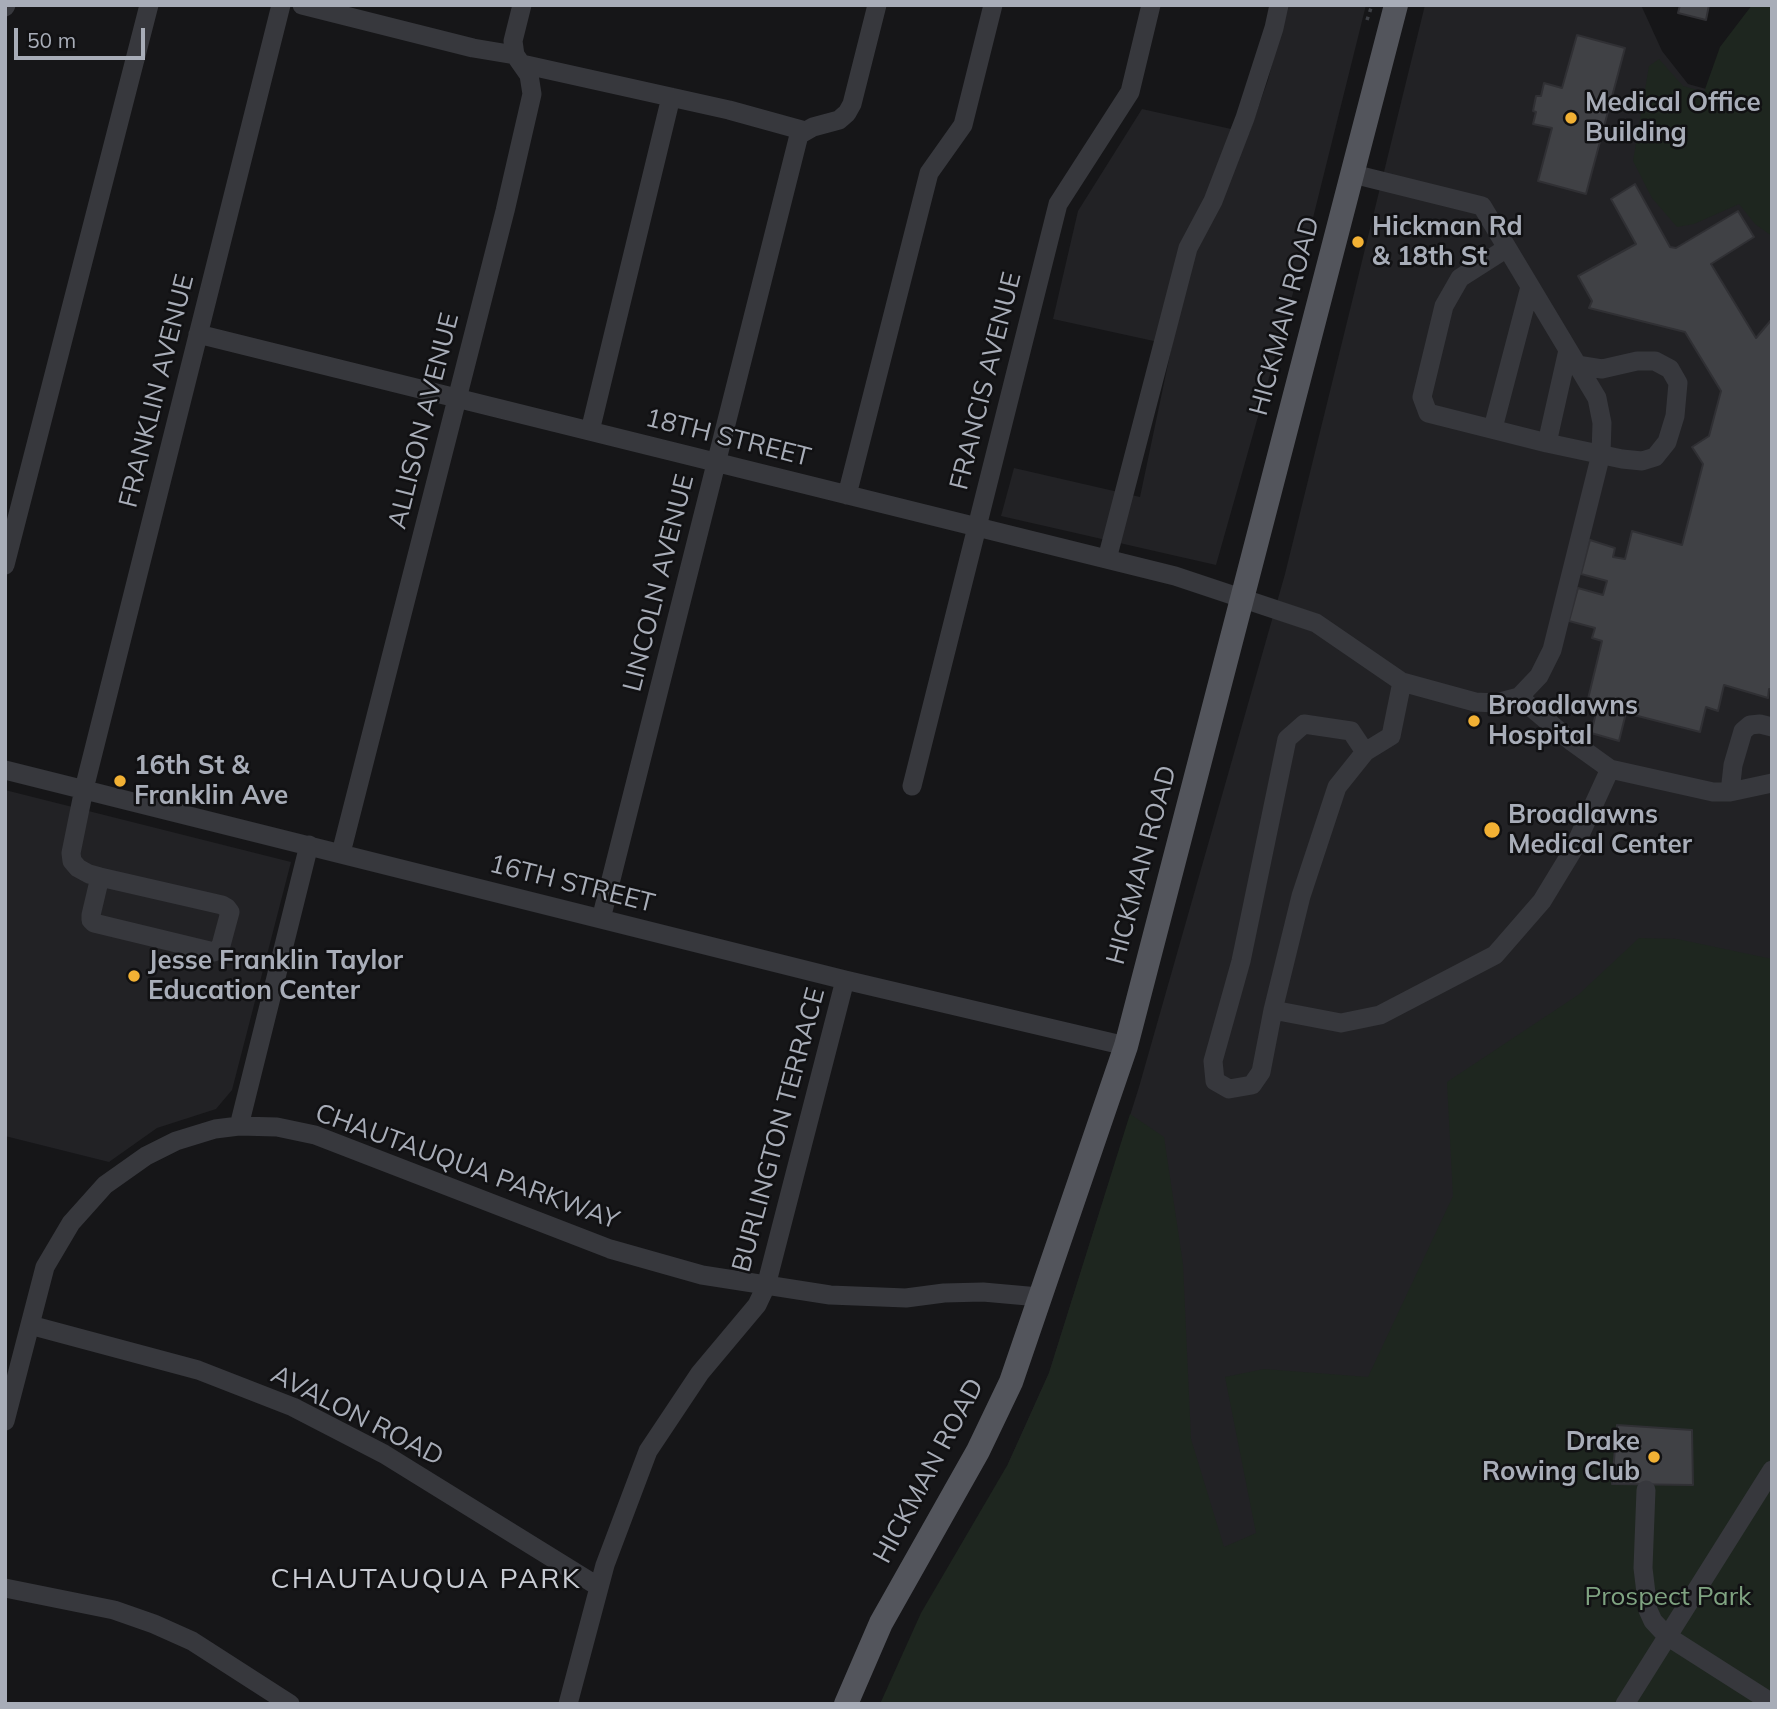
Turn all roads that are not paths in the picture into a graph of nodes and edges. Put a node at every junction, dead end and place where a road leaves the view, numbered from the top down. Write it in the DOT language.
graph roads {
  1 [pos="149,5"];
  2 [pos="281,5"];
  3 [pos="302,5"];
  4 [pos="522,5"];
  5 [pos="877,5"];
  6 [pos="993,5"];
  7 [pos="1151,5"];
  8 [pos="1279,5"];
  9 [pos="1396,5"];
  10 [pos="518,60"];
  11 [pos="671,97"];
  12 [pos="805,131"];
  13 [pos="1353,174"];
  14 [pos="1507,248"];
  15 [pos="1530,287"];
  16 [pos="198,334"];
  17 [pos="1572,357"];
  18 [pos="457,398"];
  19 [pos="1493,428"];
  20 [pos="590,431"];
  21 [pos="1547,443"];
  22 [pos="1601,454"];
  23 [pos="716,463"];
  24 [pos="847,495"];
  25 [pos="976,527"];
  26 [pos="1107,559"];
  27 [pos="5,565"];
  28 [pos="1243,597"];
  29 [pos="1402,682"];
  30 [pos="1519,697"];
  31 [pos="1772,727"];
  32 [pos="1365,752"];
  33 [pos="1610,769"];
  34 [pos="5,770"];
  35 [pos="1772,783"];
  36 [pos="912,786"];
  37 [pos="84,789"];
  38 [pos="1730,792"];
  39 [pos="309,845"];
  40 [pos="341,853"];
  41 [pos="100,877"];
  42 [pos="601,919"];
  43 [pos="845,980"];
  44 [pos="1273,1010"];
  45 [pos="1126,1046"];
  46 [pos="239,1126"];
  47 [pos="766,1286"];
  48 [pos="1039,1297"];
  49 [pos="30,1325"];
  50 [pos="5,1421"];
  51 [pos="1772,1470"];
  52 [pos="1646,1490"];
  53 [pos="599,1587"];
  54 [pos="5,1588"];
  55 [pos="1667,1636"];
  56 [pos="288,1703"];
  57 [pos="1772,1703"];
  58 [pos="568,1704"];
  59 [pos="846,1704"];
  60 [pos="1625,1704"];
  1 -- 27 [label="street"];
  2 -- 16 [label="street, FRANKLIN AVENUE"];
  3 -- 10 [label="street"];
  4 -- 10 [label="street, ALLISON AVENUE"];
  5 -- 12 [label="street"];
  6 -- 24 [label="street"];
  7 -- 25 [label="street, FRANCIS AVENUE"];
  8 -- 26 [label="street"];
  9 -- 13 [label="main road, HICKMAN ROAD"];
  10 -- 11 [label="street"];
  10 -- 18 [label="street, ALLISON AVENUE"];
  11 -- 12 [label="street"];
  11 -- 20 [label="street"];
  12 -- 23 [label="street, LINCOLN AVENUE"];
  13 -- 14 [label="street"];
  13 -- 28 [label="main road, HICKMAN ROAD"];
  14 -- 15 [label="street"];
  14 -- 19 [label="street"];
  15 -- 17 [label="street"];
  15 -- 19 [label="street"];
  16 -- 18 [label="street, 18TH STREET"];
  16 -- 37 [label="street, FRANKLIN AVENUE"];
  17 -- 21 [label="street"];
  17 -- 22 [label="street"];
  17 -- 22 [label="street"];
  18 -- 20 [label="street, 18TH STREET"];
  18 -- 40 [label="street, ALLISON AVENUE"];
  19 -- 21 [label="street"];
  20 -- 23 [label="street, 18TH STREET"];
  21 -- 22 [label="street"];
  22 -- 30 [label="street"];
  23 -- 24 [label="street, 18TH STREET"];
  23 -- 42 [label="street, LINCOLN AVENUE"];
  24 -- 25 [label="street, 18TH STREET"];
  25 -- 26 [label="street, 18TH STREET"];
  25 -- 36 [label="street, FRANCIS AVENUE"];
  26 -- 28 [label="street, 18TH STREET"];
  28 -- 29 [label="street, 18TH STREET"];
  28 -- 45 [label="main road, HICKMAN ROAD"];
  29 -- 30 [label="street, 18TH STREET"];
  29 -- 32 [label="street"];
  30 -- 33 [label="street"];
  31 -- 38 [label="street"];
  32 -- 44 [label="street"];
  32 -- 44 [label="street"];
  33 -- 38 [label="street"];
  33 -- 44 [label="street"];
  34 -- 37 [label="street, 16TH STREET"];
  35 -- 38 [label="street"];
  37 -- 39 [label="street, 16TH STREET"];
  37 -- 41 [label="street, FRANKLIN AVENUE"];
  39 -- 40 [label="street, 16TH STREET"];
  39 -- 46 [label="street"];
  40 -- 42 [label="street, 16TH STREET"];
  41 -- 41 [label="street"];
  42 -- 43 [label="street, 16TH STREET"];
  43 -- 45 [label="street, 16TH STREET"];
  43 -- 47 [label="street, BURLINGTON TERRACE"];
  45 -- 48 [label="main road, HICKMAN ROAD"];
  46 -- 47 [label="street, CHAUTAUQUA PARKWAY"];
  46 -- 49 [label="street, CHAUTAUQUA PARKWAY"];
  47 -- 48 [label="street, CHAUTAUQUA PARKWAY"];
  47 -- 53 [label="street, BURLINGTON TERRACE"];
  48 -- 59 [label="main road, HICKMAN ROAD"];
  49 -- 50 [label="street, CHAUTAUQUA PARKWAY"];
  49 -- 53 [label="street, AVALON ROAD"];
  51 -- 55 [label="street"];
  52 -- 55 [label="street"];
  53 -- 58 [label="street, BURLINGTON TERRACE"];
  54 -- 56 [label="street"];
  55 -- 57 [label="street"];
  55 -- 60 [label="street"];
}
